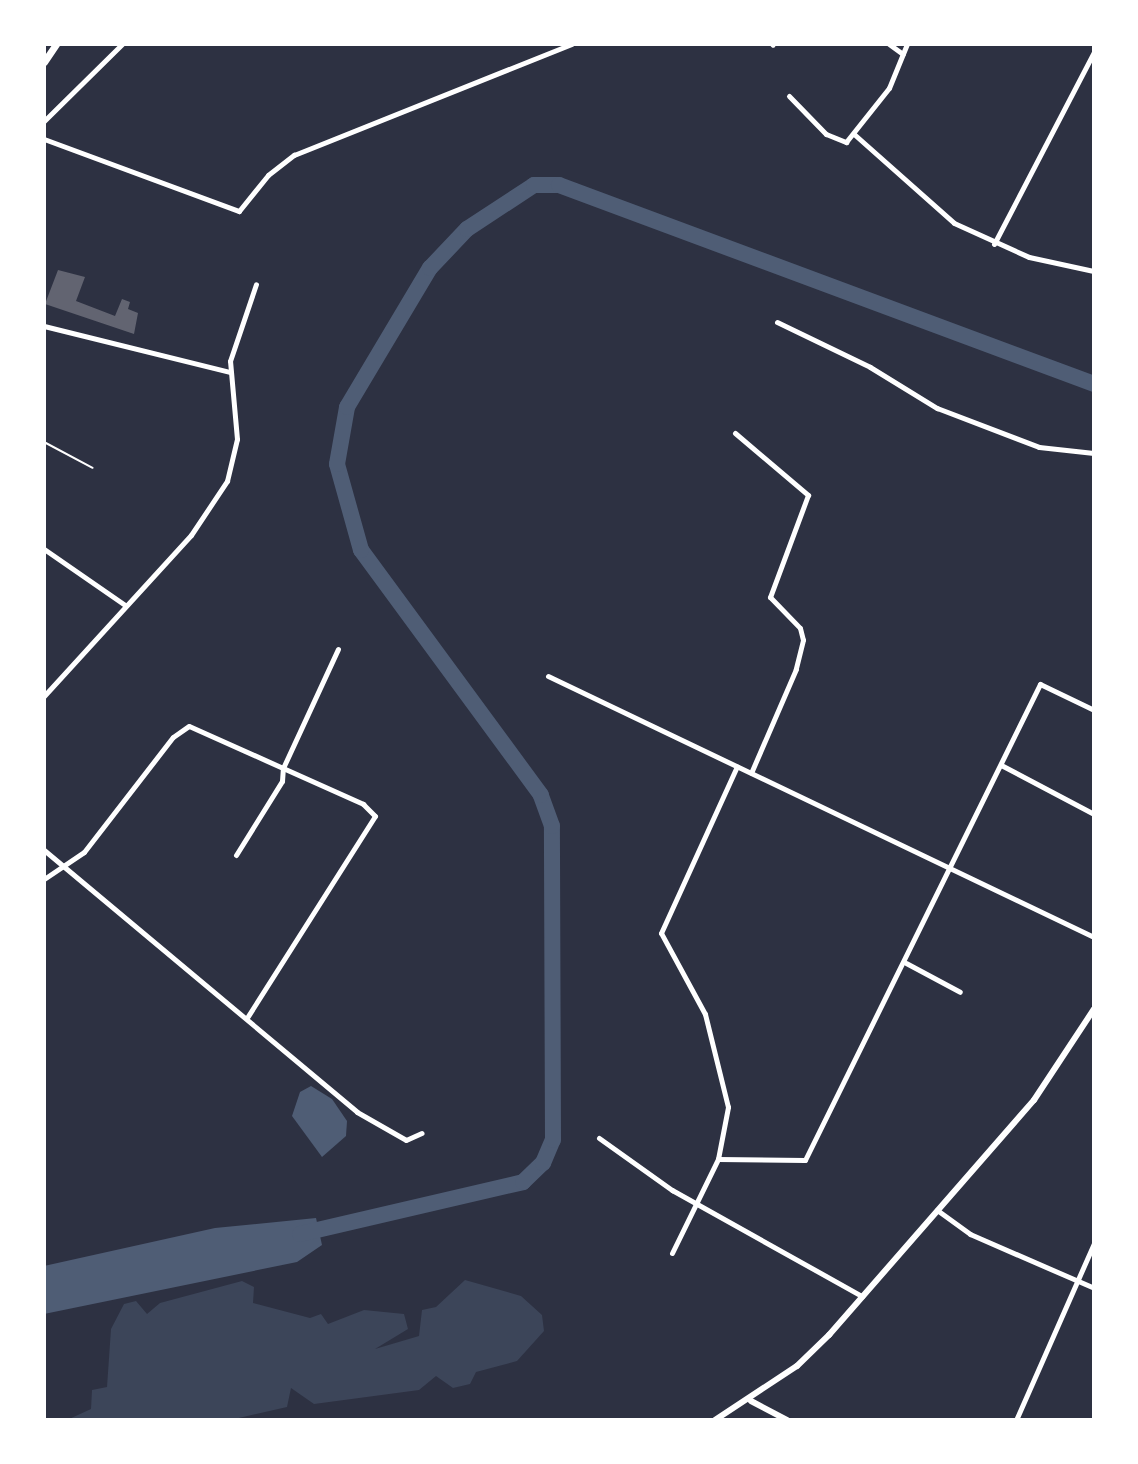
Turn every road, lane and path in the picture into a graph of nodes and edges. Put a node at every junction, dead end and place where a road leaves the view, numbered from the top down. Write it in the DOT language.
graph roads {
  1 [pos="56,44"];
  2 [pos="122,44"];
  3 [pos="572,44"];
  4 [pos="889,44"];
  5 [pos="907,44"];
  6 [pos="1094,52"];
  7 [pos="903,54"];
  8 [pos="44,62"];
  9 [pos="789,96"];
  10 [pos="44,121"];
  11 [pos="855,135"];
  12 [pos="44,139"];
  13 [pos="994,244"];
  14 [pos="1094,271"];
  15 [pos="256,284"];
  16 [pos="777,322"];
  17 [pos="44,326"];
  18 [pos="230,372"];
  19 [pos="735,433"];
  20 [pos="44,442"];
  21 [pos="1094,453"];
  22 [pos="93,468"];
  23 [pos="44,549"];
  24 [pos="125,605"];
  25 [pos="338,649"];
  26 [pos="548,676"];
  27 [pos="44,696"];
  28 [pos="1094,710"];
  29 [pos="1001,765"];
  30 [pos="737,766"];
  31 [pos="283,768"];
  32 [pos="751,773"];
  33 [pos="1094,814"];
  34 [pos="44,850"];
  35 [pos="236,855"];
  36 [pos="951,867"];
  37 [pos="63,868"];
  38 [pos="44,879"];
  39 [pos="1094,937"];
  40 [pos="906,963"];
  41 [pos="960,992"];
  42 [pos="1094,1009"];
  43 [pos="248,1016"];
  44 [pos="422,1133"];
  45 [pos="599,1138"];
  46 [pos="718,1159"];
  47 [pos="701,1203"];
  48 [pos="937,1210"];
  49 [pos="1094,1243"];
  50 [pos="672,1253"];
  51 [pos="1077,1282"];
  52 [pos="1094,1288"];
  53 [pos="862,1296"];
  54 [pos="751,1401"];
  55 [pos="715,1420"];
  56 [pos="787,1420"];
  57 [pos="1016,1420"];
  1 -- 8 [label="main road"];
  2 -- 10 [label="street"];
  3 -- 12 [label="street"];
  4 -- 7 [label="street"];
  5 -- 7 [label="street"];
  6 -- 13 [label="street"];
  7 -- 11 [label="street"];
  9 -- 11 [label="street"];
  11 -- 13 [label="street"];
  13 -- 14 [label="street"];
  15 -- 18 [label="street"];
  16 -- 21 [label="street"];
  17 -- 18 [label="street"];
  18 -- 24 [label="street"];
  19 -- 32 [label="street"];
  20 -- 22 [label="lane"];
  23 -- 24 [label="street"];
  24 -- 27 [label="street"];
  25 -- 31 [label="street"];
  26 -- 30 [label="street"];
  28 -- 29 [label="street"];
  29 -- 33 [label="street"];
  29 -- 36 [label="street"];
  30 -- 32 [label="street"];
  30 -- 46 [label="street"];
  31 -- 35 [label="street"];
  31 -- 37 [label="street"];
  31 -- 43 [label="street"];
  32 -- 36 [label="street"];
  34 -- 37 [label="street"];
  36 -- 39 [label="street"];
  36 -- 40 [label="street"];
  37 -- 38 [label="street"];
  37 -- 43 [label="street"];
  40 -- 41 [label="street"];
  40 -- 46 [label="street"];
  42 -- 48 [label="street"];
  43 -- 44 [label="street"];
  45 -- 47 [label="street"];
  46 -- 47 [label="street"];
  47 -- 50 [label="street"];
  47 -- 53 [label="street"];
  48 -- 51 [label="street"];
  48 -- 53 [label="street"];
  49 -- 51 [label="street"];
  51 -- 52 [label="street"];
  51 -- 57 [label="street"];
  53 -- 54 [label="street"];
  54 -- 55 [label="street"];
  54 -- 56 [label="street"];
}
